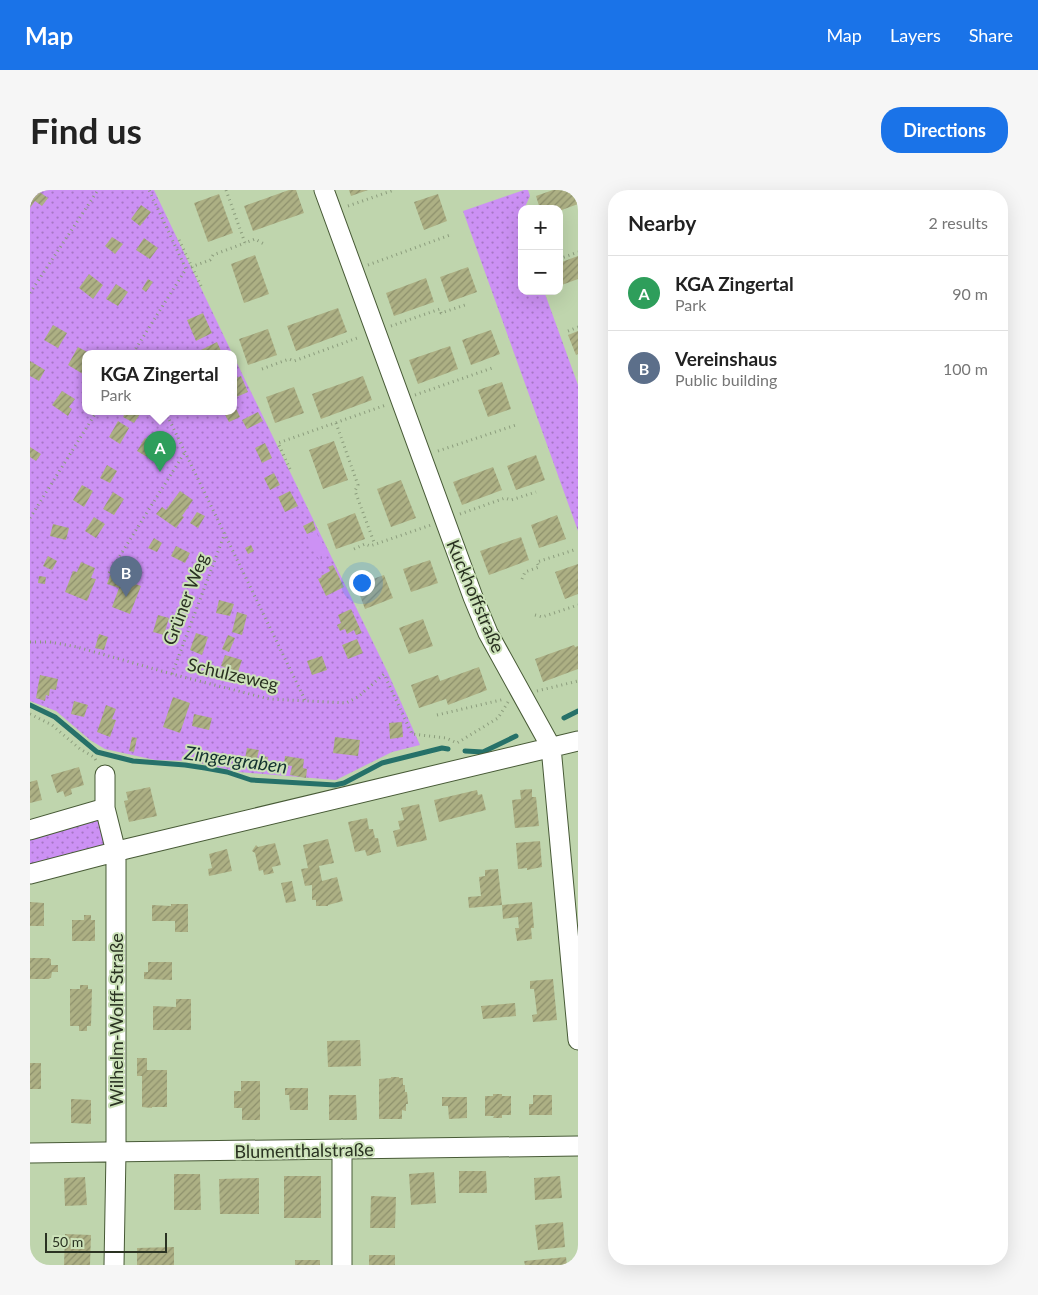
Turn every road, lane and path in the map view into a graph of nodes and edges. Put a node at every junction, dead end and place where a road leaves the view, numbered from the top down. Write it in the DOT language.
graph roads {
  1 [pos="98,190"];
  2 [pos="149,190"];
  3 [pos="226,190"];
  4 [pos="324,190"];
  5 [pos="394,190"];
  6 [pos="345,207"];
  7 [pos="450,235"];
  8 [pos="179,240"];
  9 [pos="245,243"];
  10 [pos="264,244"];
  11 [pos="578,252"];
  12 [pos="563,258"];
  13 [pos="366,266"];
  14 [pos="191,267"];
  15 [pos="202,288"];
  16 [pos="30,293"];
  17 [pos="468,304"];
  18 [pos="387,327"];
  19 [pos="578,328"];
  20 [pos="568,331"];
  21 [pos="362,336"];
  22 [pos="136,350"];
  23 [pos="495,367"];
  24 [pos="262,369"];
  25 [pos="411,396"];
  26 [pos="387,404"];
  27 [pos="94,415"];
  28 [pos="167,415"];
  29 [pos="336,423"];
  30 [pos="516,425"];
  31 [pos="185,452"];
  32 [pos="431,454"];
  33 [pos="290,469"];
  34 [pos="536,492"];
  35 [pos="454,516"];
  36 [pos="30,518"];
  37 [pos="431,524"];
  38 [pos="225,533"];
  39 [pos="375,544"];
  40 [pos="354,549"];
  41 [pos="577,549"];
  42 [pos="108,573"];
  43 [pos="522,579"];
  44 [pos="578,605"];
  45 [pos="535,615"];
  46 [pos="30,642"];
  47 [pos="172,674"];
  48 [pos="578,682"];
  49 [pos="523,694"];
  50 [pos="306,701"];
  51 [pos="30,714"];
  52 [pos="437,715"];
  53 [pos="578,740"];
  54 [pos="551,747"];
  55 [pos="105,776"];
  56 [pos="105,808"];
  57 [pos="30,830"];
  58 [pos="116,852"];
  59 [pos="30,874"];
  60 [pos="578,1040"];
  61 [pos="578,1146"];
  62 [pos="342,1149"];
  63 [pos="116,1152"];
  64 [pos="30,1153"];
  65 [pos="114,1265"];
  66 [pos="342,1265"];
  1 -- 16 [label="path"];
  2 -- 22 [label="path"];
  3 -- 9 [label="path"];
  4 -- 49 [label="street, Kuckhoffstraße"];
  5 -- 6 [label="path"];
  7 -- 13 [label="path"];
  8 -- 14 [label="path"];
  9 -- 10 [label="path"];
  9 -- 14 [label="path"];
  11 -- 12 [label="path"];
  14 -- 15 [label="path"];
  17 -- 18 [label="path"];
  19 -- 20 [label="path"];
  21 -- 24 [label="path"];
  23 -- 25 [label="path"];
  26 -- 29 [label="path"];
  27 -- 36 [label="path"];
  28 -- 31 [label="path"];
  29 -- 33 [label="path"];
  29 -- 39 [label="path"];
  30 -- 32 [label="path"];
  31 -- 38 [label="path"];
  31 -- 42 [label="path"];
  34 -- 35 [label="path"];
  37 -- 39 [label="path"];
  38 -- 47 [label="path, Grüner Weg"];
  38 -- 50 [label="path"];
  39 -- 40 [label="path"];
  41 -- 43 [label="path"];
  44 -- 45 [label="path"];
  46 -- 47 [label="path, Schulzeweg"];
  47 -- 50 [label="path, Schulzeweg"];
  48 -- 49 [label="path"];
  49 -- 54 [label="street, Kuckhoffstraße"];
  50 -- 52 [label="path, Schulzeweg"];
  51 -- 55 [label="path"];
  53 -- 54 [label="street"];
  54 -- 58 [label="street"];
  54 -- 60 [label="street, Kuckhoffstraße"];
  55 -- 56 [label="street, Wilhelm-Wolff-Straße"];
  56 -- 57 [label="street"];
  56 -- 58 [label="street, Wilhelm-Wolff-Straße"];
  58 -- 59 [label="street"];
  58 -- 63 [label="street, Wilhelm-Wolff-Straße"];
  61 -- 62 [label="street, Blumenthalstraße"];
  62 -- 63 [label="street, Blumenthalstraße"];
  62 -- 66 [label="street"];
  63 -- 64 [label="street, Blumenthalstraße"];
  63 -- 65 [label="street, Wilhelm-Wolff-Straße"];
}
